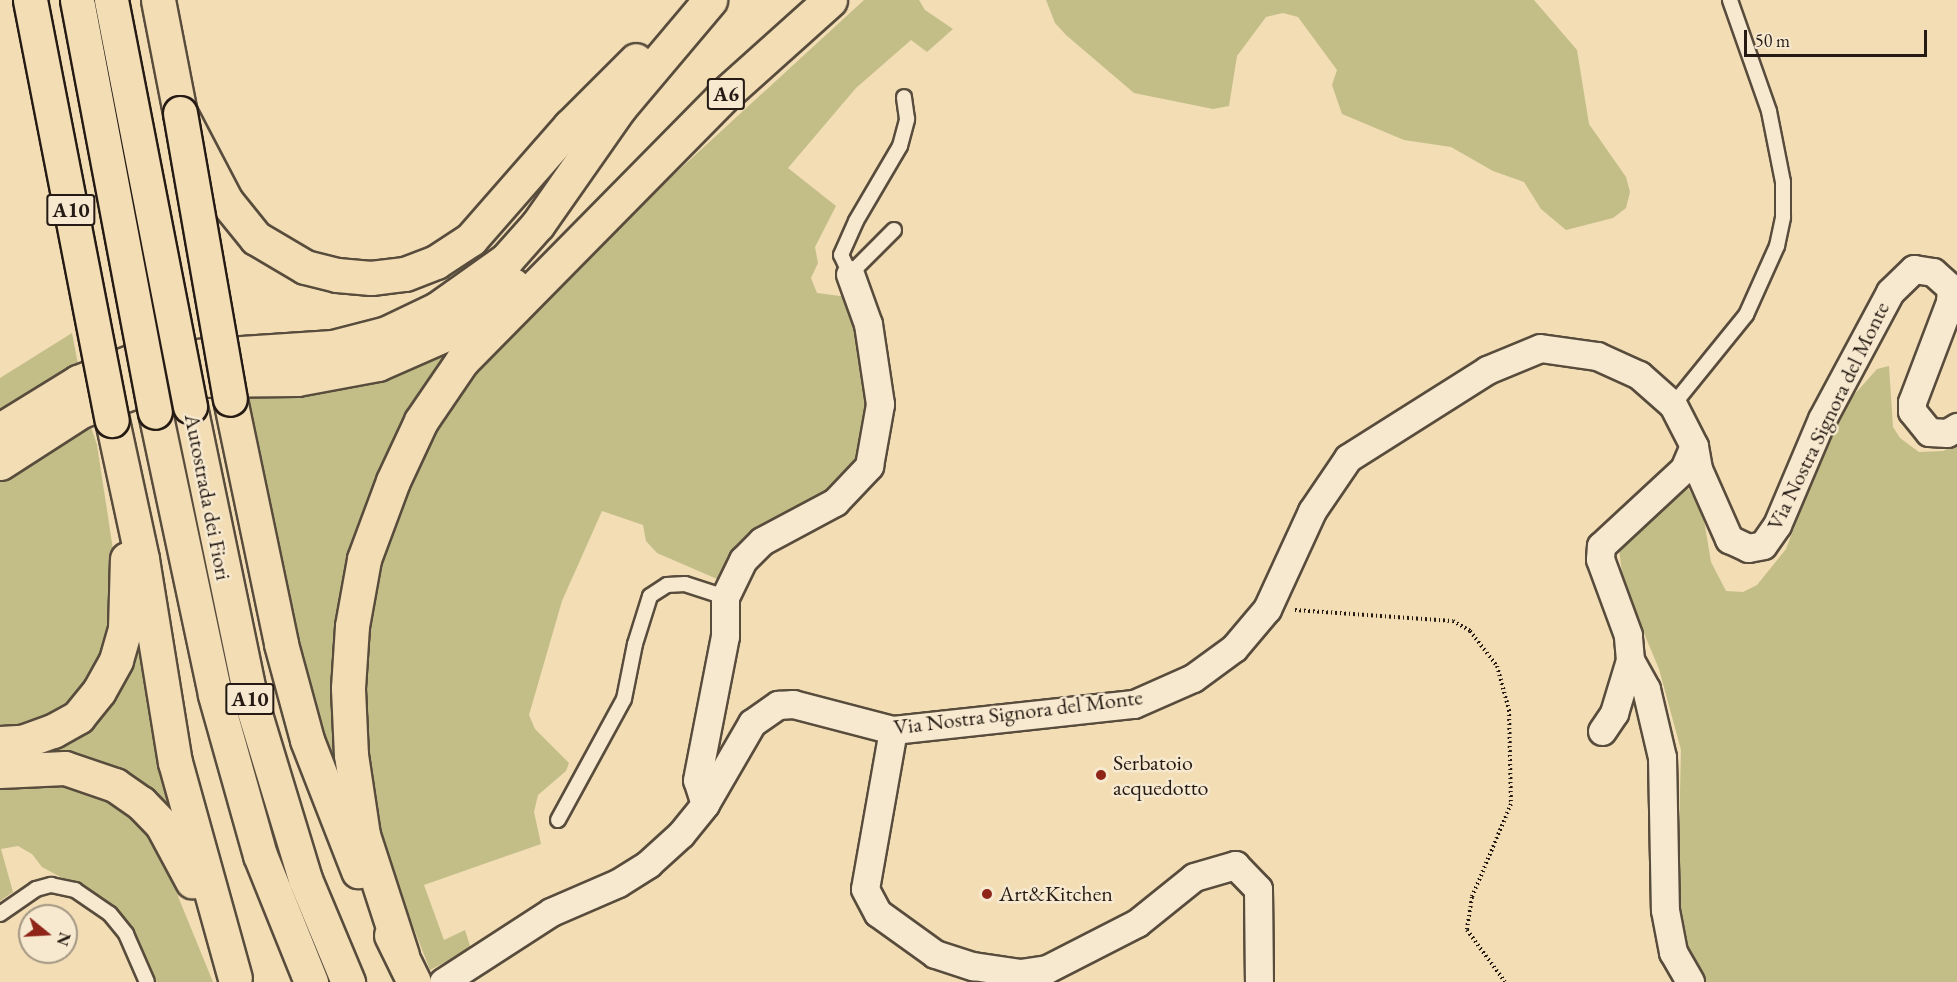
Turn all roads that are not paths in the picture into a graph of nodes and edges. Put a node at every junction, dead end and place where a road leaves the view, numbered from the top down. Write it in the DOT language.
graph roads {
  1 [pos="30,0"];
  2 [pos="77,0"];
  3 [pos="111,0"];
  4 [pos="158,0"];
  5 [pos="709,0"];
  6 [pos="830,0"];
  7 [pos="1730,0"];
  8 [pos="904,97"];
  9 [pos="180,113"];
  10 [pos="626,193"];
  11 [pos="894,230"];
  12 [pos="850,274"];
  13 [pos="1673,405"];
  14 [pos="112,420"];
  15 [pos="1957,427"];
  16 [pos="0,430"];
  17 [pos="1694,446"];
  18 [pos="0,463"];
  19 [pos="725,597"];
  20 [pos="1630,660"];
  21 [pos="892,730"];
  22 [pos="1602,731"];
  23 [pos="0,743"];
  24 [pos="0,771"];
  25 [pos="705,804"];
  26 [pos="558,820"];
  27 [pos="0,914"];
  28 [pos="408,969"];
  29 [pos="465,975"];
  30 [pos="235,980"];
  31 [pos="147,982"];
  32 [pos="311,982"];
  33 [pos="348,982"];
  34 [pos="1260,982"];
  35 [pos="1690,982"];
  1 -- 14 [label="highway, A10, bridge"];
  2 -- 32 [label="highway, Autostrada dei Fiori / A10, bridge"];
  3 -- 33 [label="highway, Autostrada dei Fiori / A10, bridge"];
  4 -- 9 [label="highway, A10"];
  5 -- 9 [label="highway, bridge"];
  5 -- 16 [label="highway"];
  6 -- 10 [label="highway, A6"];
  7 -- 13 [label="lane"];
  8 -- 12 [label="lane"];
  9 -- 28 [label="highway, A10, bridge"];
  10 -- 18 [label="highway"];
  10 -- 28 [label="highway"];
  11 -- 12 [label="lane"];
  12 -- 19 [label="street"];
  13 -- 17 [label="street, Via Nostra Signora del Monte"];
  13 -- 21 [label="street, Via Nostra Signora del Monte"];
  14 -- 23 [label="highway"];
  14 -- 30 [label="highway, A10"];
  15 -- 17 [label="street, Via Nostra Signora del Monte"];
  17 -- 20 [label="street"];
  19 -- 25 [label="street"];
  19 -- 26 [label="lane"];
  20 -- 22 [label="street"];
  20 -- 35 [label="street"];
  21 -- 25 [label="street, Via Nostra Signora del Monte"];
  21 -- 34 [label="street"];
  24 -- 30 [label="highway"];
  25 -- 29 [label="street, Via Nostra Signora del Monte"];
  27 -- 31 [label="lane"];
}
